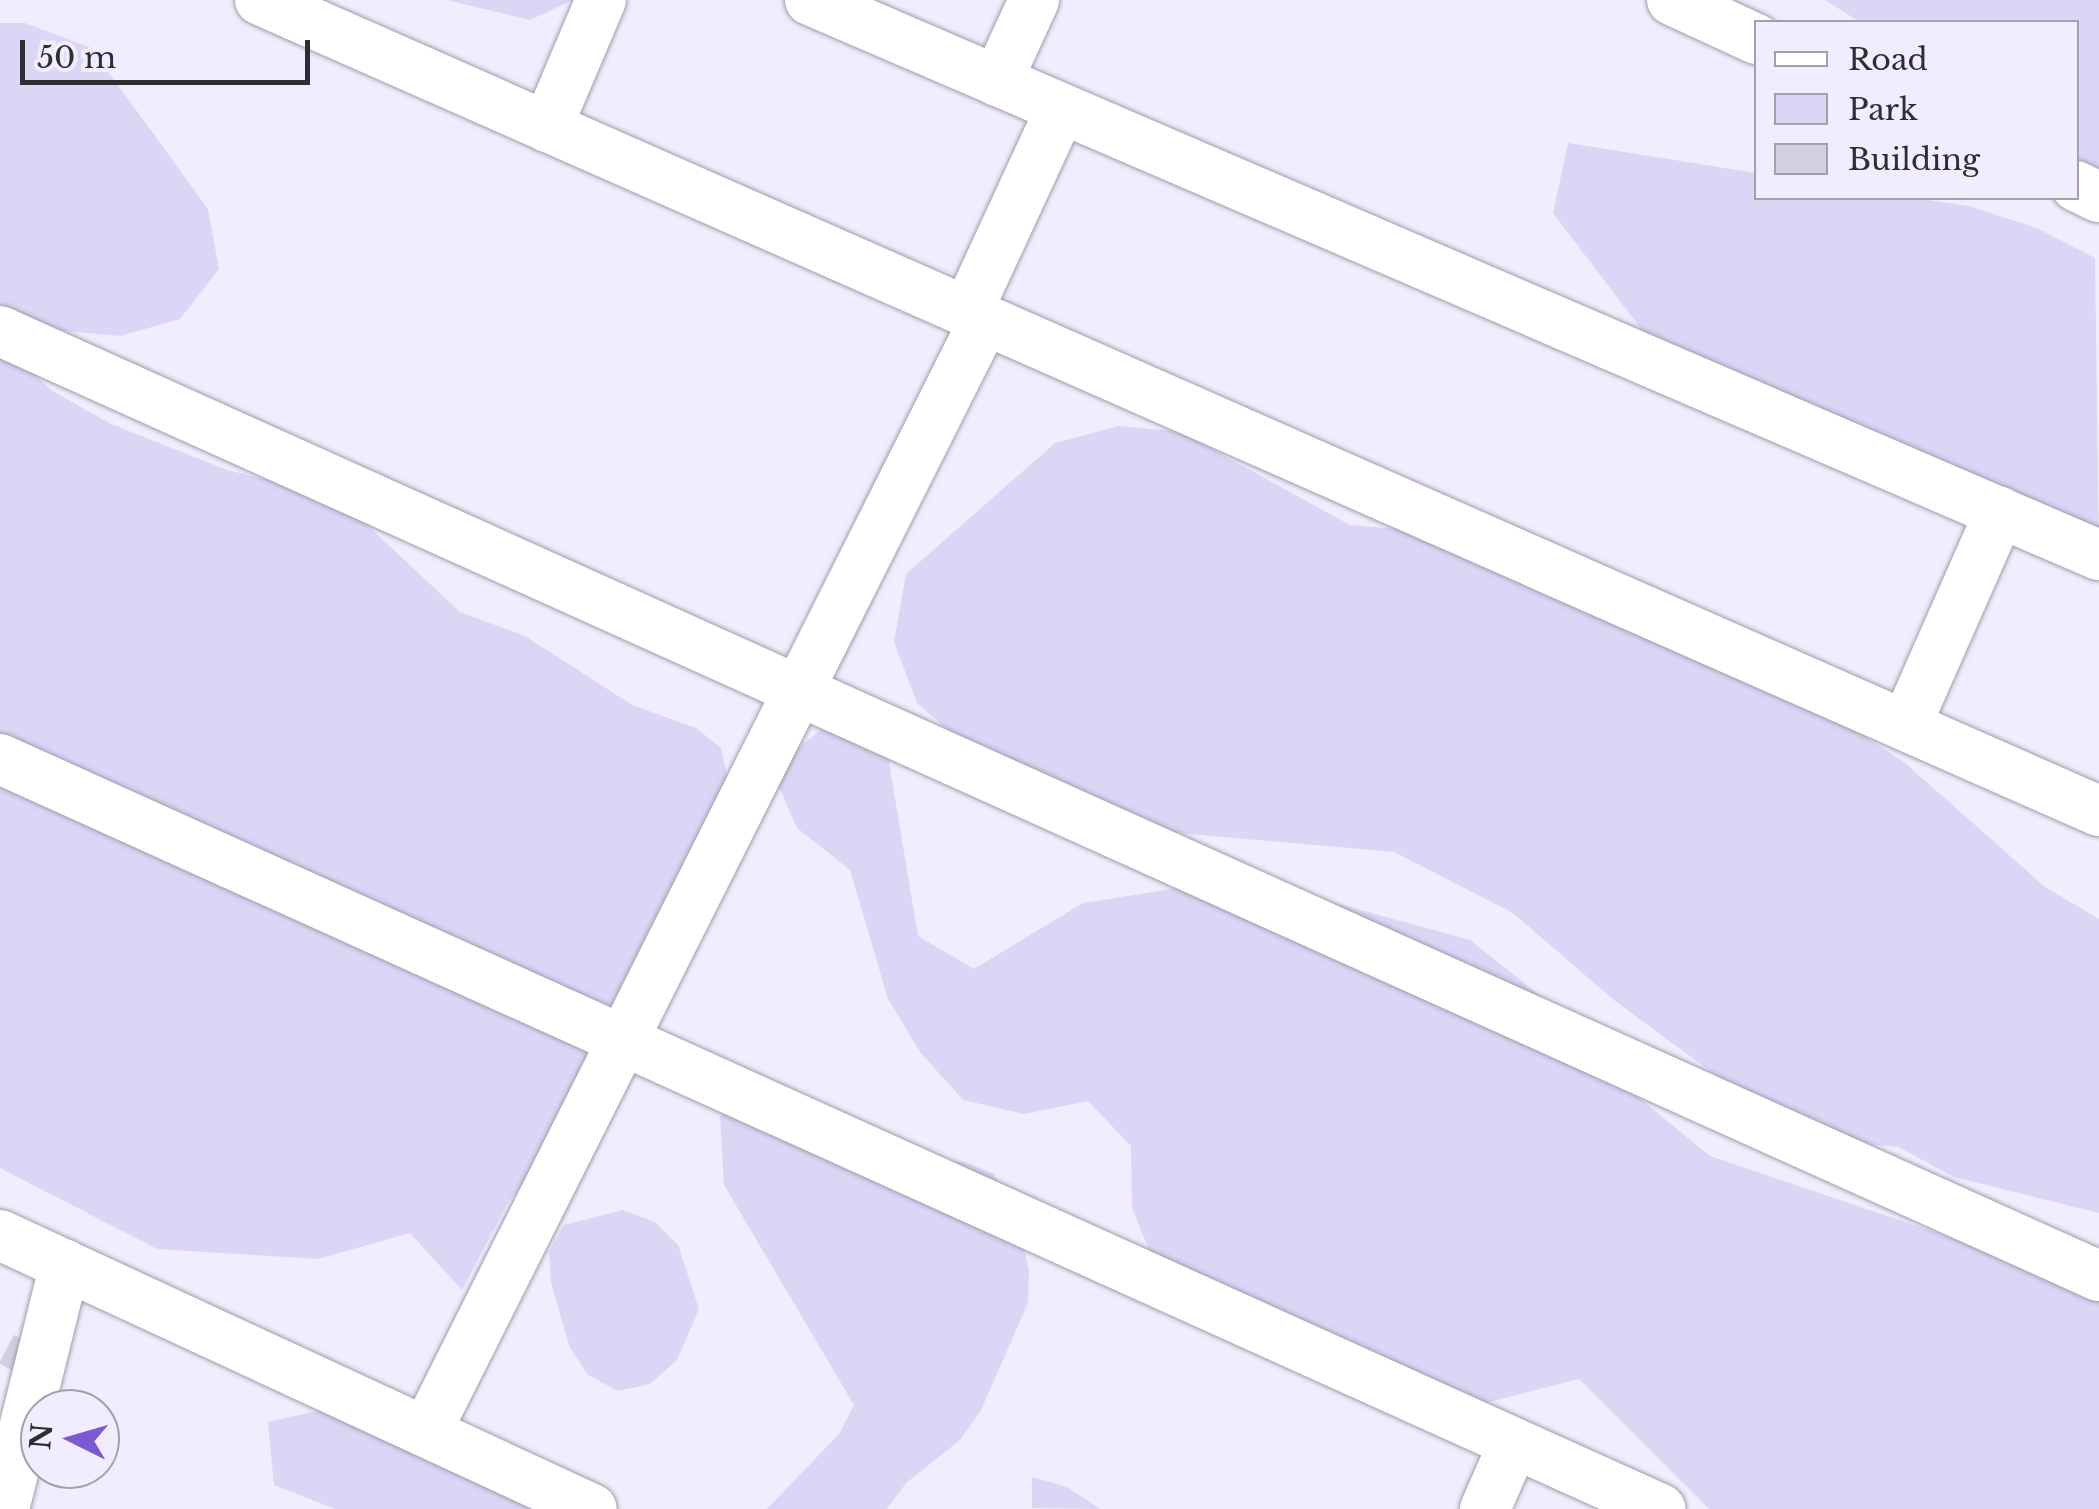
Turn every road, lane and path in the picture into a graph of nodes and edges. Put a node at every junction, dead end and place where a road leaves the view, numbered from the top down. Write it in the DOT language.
graph roads {
  1 [pos="260,0"];
  2 [pos="601,0"];
  3 [pos="810,0"];
  4 [pos="1034,0"];
  5 [pos="1672,0"];
  6 [pos="1754,38"];
  7 [pos="997,80"];
  8 [pos="1062,109"];
  9 [pos="547,126"];
  10 [pos="976,316"];
  11 [pos="0,331"];
  12 [pos="2000,512"];
  13 [pos="2099,555"];
  14 [pos="798,691"];
  15 [pos="1906,726"];
  16 [pos="0,759"];
  17 [pos="2099,811"];
  18 [pos="622,1040"];
  19 [pos="0,1235"];
  20 [pos="65,1265"];
  21 [pos="2099,1276"];
  22 [pos="426,1432"];
  23 [pos="1514,1443"];
  24 [pos="4,1509"];
  25 [pos="592,1509"];
  26 [pos="1485,1509"];
  27 [pos="1660,1509"];
  1 -- 9 [label="street"];
  2 -- 9 [label="street"];
  3 -- 7 [label="street"];
  4 -- 7 [label="street"];
  5 -- 6 [label="street"];
  7 -- 8 [label="street"];
  8 -- 10 [label="street"];
  8 -- 12 [label="street"];
  9 -- 10 [label="street"];
  10 -- 14 [label="street"];
  10 -- 15 [label="street"];
  11 -- 14 [label="street"];
  12 -- 13 [label="street"];
  12 -- 15 [label="street"];
  14 -- 18 [label="street"];
  14 -- 21 [label="street"];
  15 -- 17 [label="street"];
  16 -- 18 [label="street"];
  18 -- 22 [label="street"];
  18 -- 23 [label="street"];
  19 -- 20 [label="street"];
  20 -- 22 [label="street"];
  20 -- 24 [label="street"];
  22 -- 25 [label="street"];
  23 -- 26 [label="street"];
  23 -- 27 [label="street"];
}
